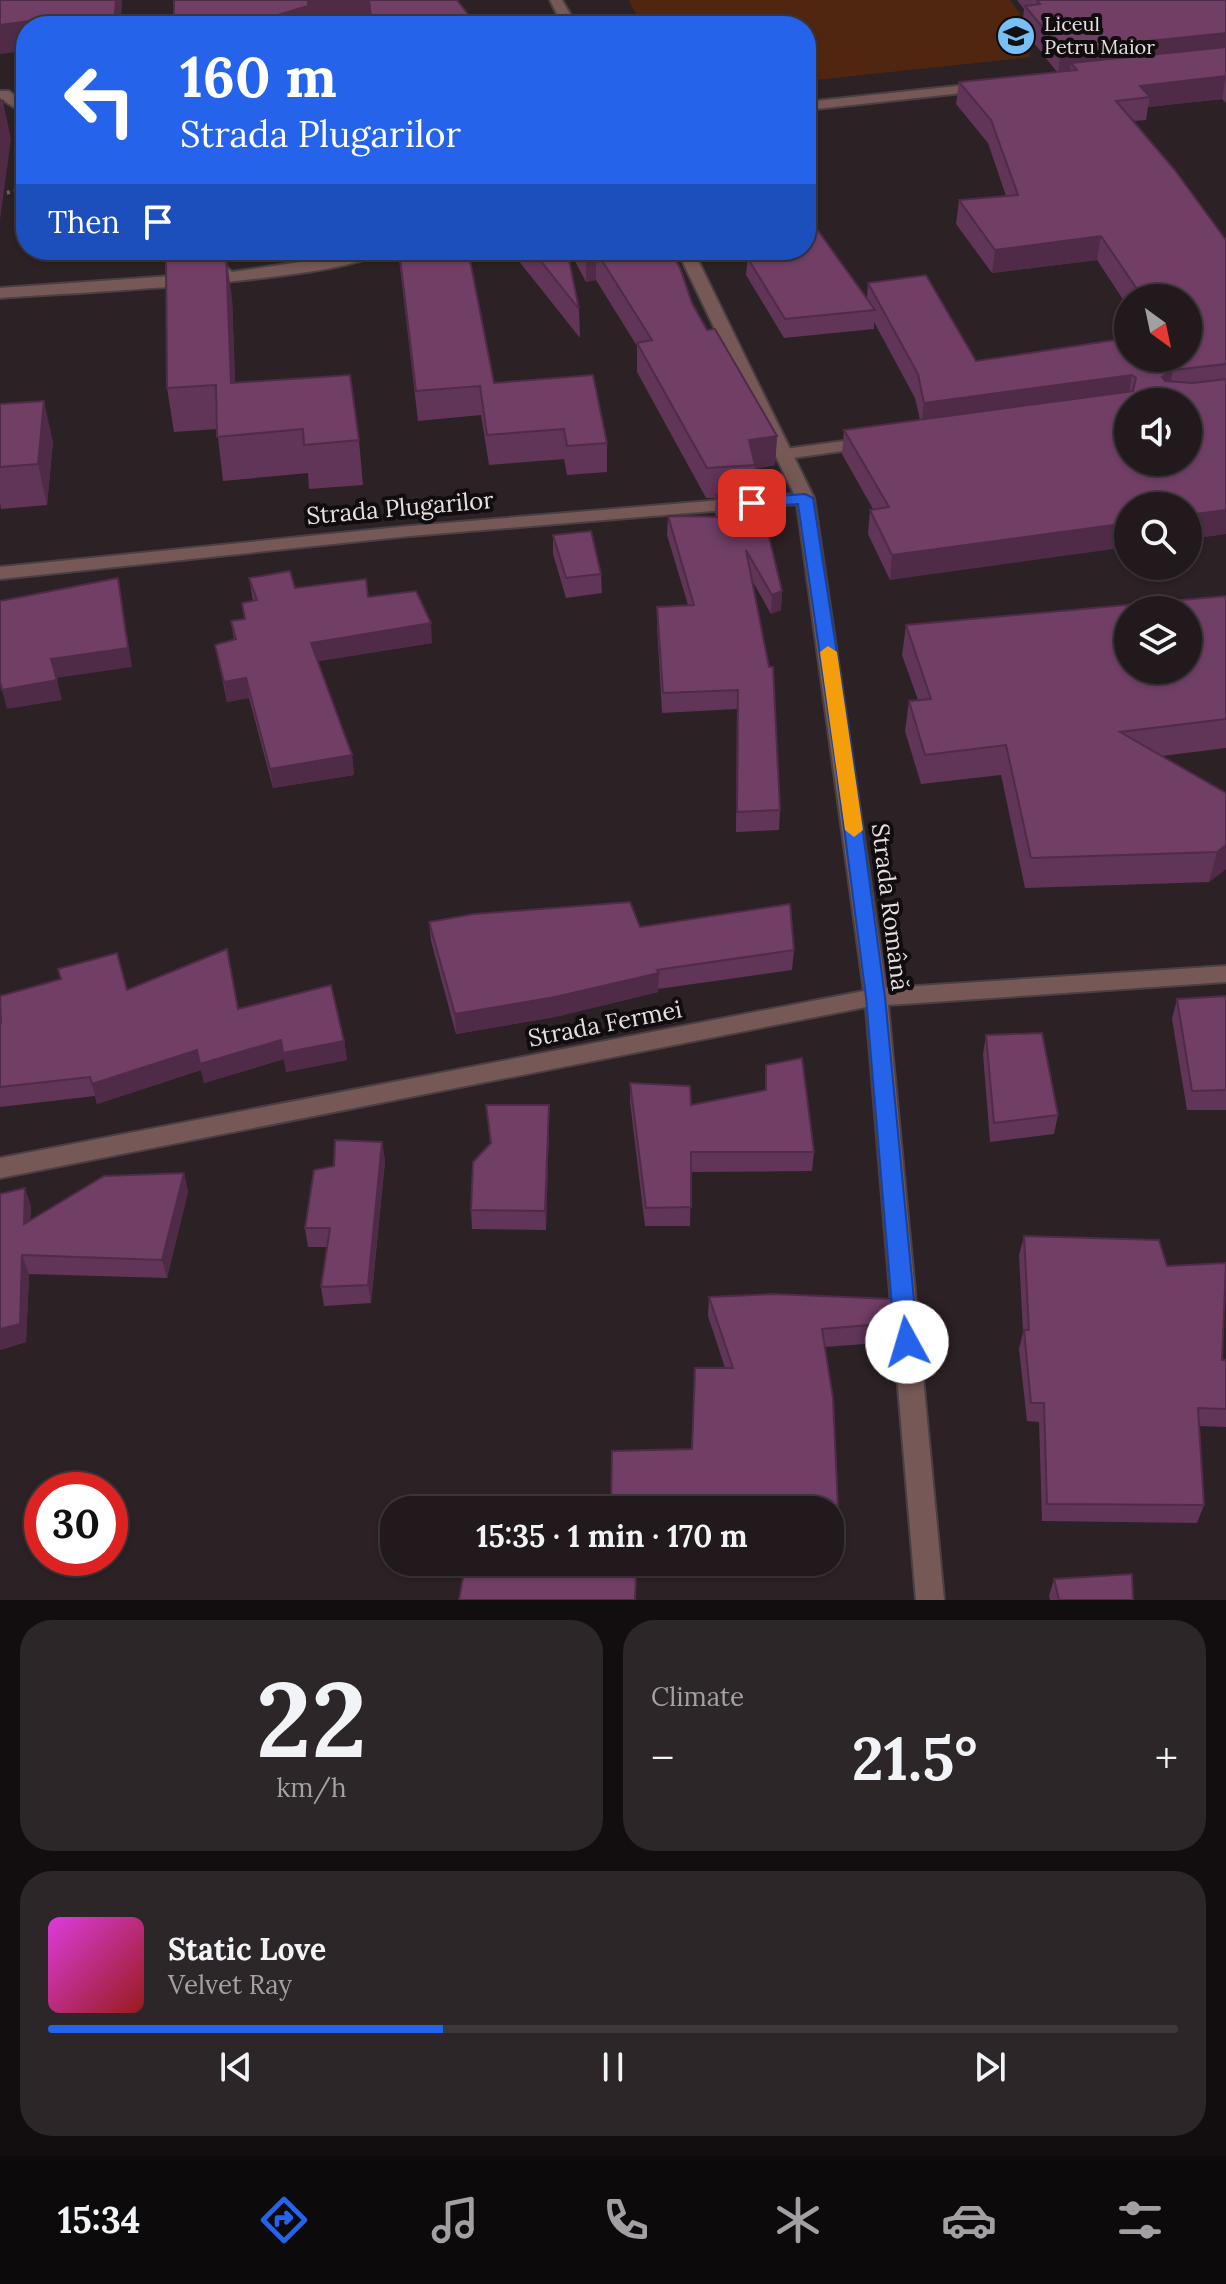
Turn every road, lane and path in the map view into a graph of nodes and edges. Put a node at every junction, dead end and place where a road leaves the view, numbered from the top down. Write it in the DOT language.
graph roads {
  1 [pos="993,87"];
  2 [pos="816,105"];
  3 [pos="210,260"];
  4 [pos="345,260"];
  5 [pos="690,260"];
  6 [pos="230,276"];
  7 [pos="0,293"];
  8 [pos="879,441"];
  9 [pos="785,454"];
  10 [pos="805,498"];
  11 [pos="0,573"];
  12 [pos="1226,974"];
  13 [pos="876,997"];
  14 [pos="0,1168"];
  15 [pos="930,1600"];
  1 -- 2 [label="street"];
  3 -- 6 [label="street"];
  4 -- 6 [label="street"];
  5 -- 9 [label="street, Strada Română"];
  6 -- 7 [label="street"];
  8 -- 9 [label="street"];
  9 -- 10 [label="street, Strada Română"];
  10 -- 11 [label="street, Strada Plugarilor"];
  10 -- 13 [label="street, Strada Română"];
  12 -- 13 [label="street, Strada Fermei"];
  13 -- 14 [label="street, Strada Fermei"];
  13 -- 15 [label="street, Strada Română"];
}
